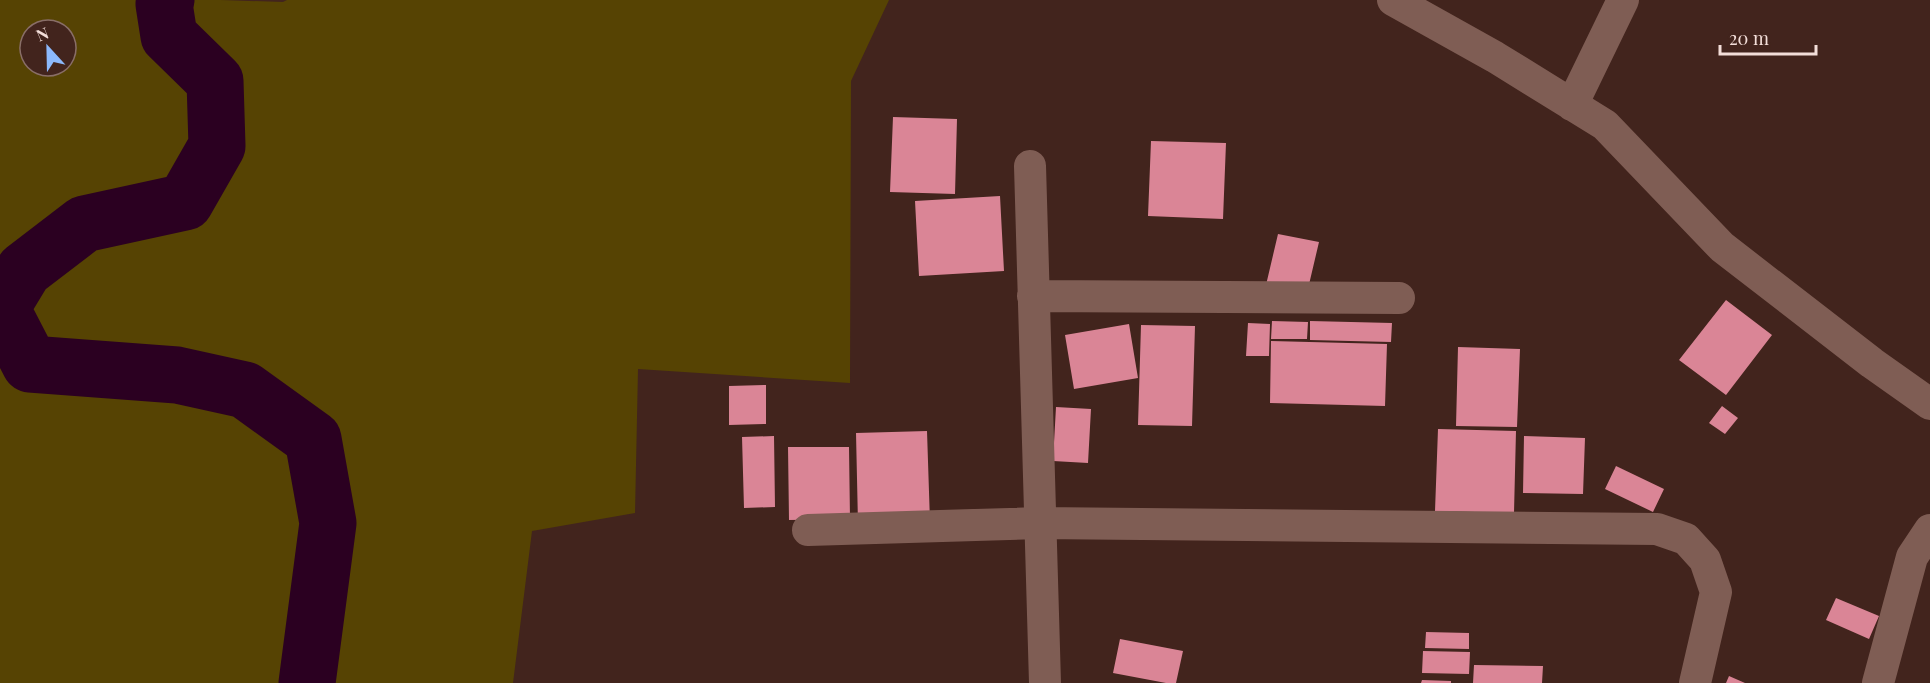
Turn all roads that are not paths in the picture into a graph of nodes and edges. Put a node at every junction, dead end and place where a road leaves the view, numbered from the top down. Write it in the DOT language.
graph roads {
  1 [pos="1393,0"];
  2 [pos="1623,0"];
  3 [pos="1572,105"];
  4 [pos="1030,166"];
  5 [pos="1033,296"];
  6 [pos="1399,298"];
  7 [pos="1930,404"];
  8 [pos="1039,524"];
  9 [pos="808,530"];
  10 [pos="1930,530"];
  11 [pos="1045,683"];
  12 [pos="1695,683"];
  13 [pos="1878,683"];
  1 -- 3 [label="street"];
  2 -- 3 [label="street"];
  3 -- 7 [label="street"];
  4 -- 5 [label="street"];
  5 -- 6 [label="street"];
  5 -- 8 [label="street"];
  8 -- 9 [label="street"];
  8 -- 11 [label="street"];
  8 -- 12 [label="street"];
  10 -- 13 [label="street"];
}
